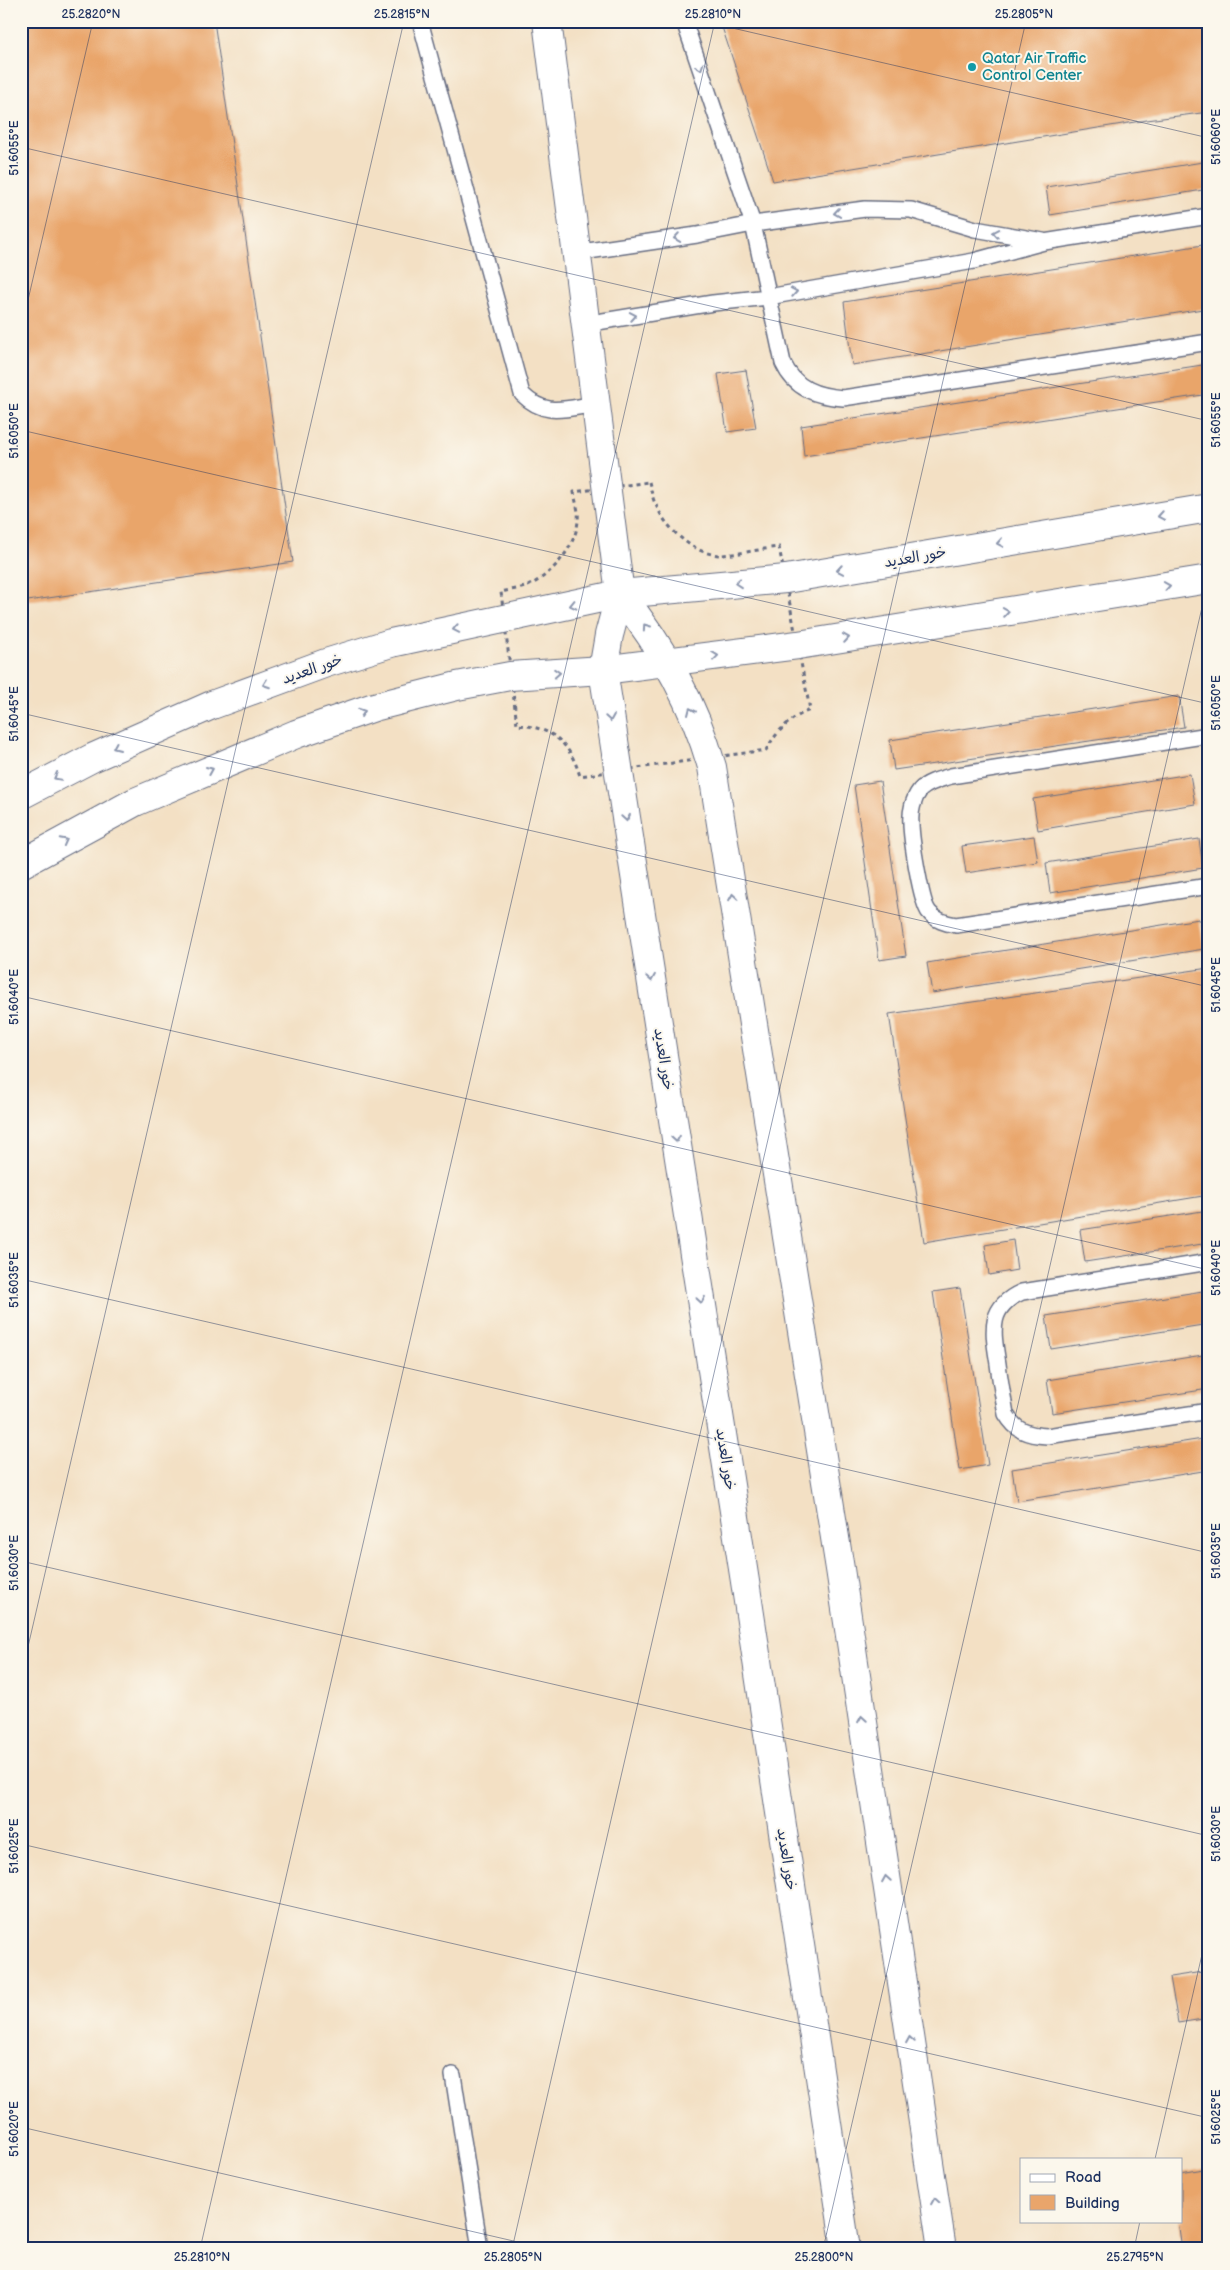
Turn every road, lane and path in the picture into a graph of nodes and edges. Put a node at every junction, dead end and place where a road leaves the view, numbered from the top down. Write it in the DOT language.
graph roads {
  1 [pos="420,21"];
  2 [pos="547,21"];
  3 [pos="684,21"];
  4 [pos="1209,216"];
  5 [pos="753,224"];
  6 [pos="1044,242"];
  7 [pos="575,254"];
  8 [pos="768,297"];
  9 [pos="585,324"];
  10 [pos="1209,342"];
  11 [pos="596,404"];
  12 [pos="1209,508"];
  13 [pos="1209,579"];
  14 [pos="620,594"];
  15 [pos="667,662"];
  16 [pos="603,670"];
  17 [pos="1209,735"];
  18 [pos="21,795"];
  19 [pos="21,864"];
  20 [pos="1209,886"];
  21 [pos="1209,1262"];
  22 [pos="1209,1411"];
  23 [pos="453,2075"];
  24 [pos="480,2249"];
  25 [pos="846,2249"];
  26 [pos="942,2249"];
  1 -- 11 [label="lane"];
  2 -- 7 [label="main road"];
  3 -- 5 [label="lane, one-way"];
  4 -- 6 [label="lane"];
  6 -- 5 [label="lane, one-way"];
  5 -- 7 [label="lane, one-way"];
  5 -- 8 [label="lane"];
  8 -- 6 [label="lane, one-way"];
  7 -- 9 [label="main road"];
  9 -- 8 [label="lane, one-way"];
  8 -- 10 [label="lane"];
  9 -- 11 [label="main road"];
  11 -- 14 [label="main road"];
  12 -- 14 [label="main road, خور العديد, one-way"];
  15 -- 13 [label="main road, one-way"];
  15 -- 14 [label="main road, one-way"];
  14 -- 16 [label="main road, خور العديد"];
  14 -- 18 [label="main road, خور العديد, one-way"];
  15 -- 16 [label="main road"];
  26 -- 15 [label="main road, one-way"];
  19 -- 16 [label="main road, one-way"];
  16 -- 25 [label="main road, خور العديد, one-way"];
  17 -- 20 [label="lane"];
  21 -- 22 [label="lane"];
  23 -- 24 [label="lane"];
}
